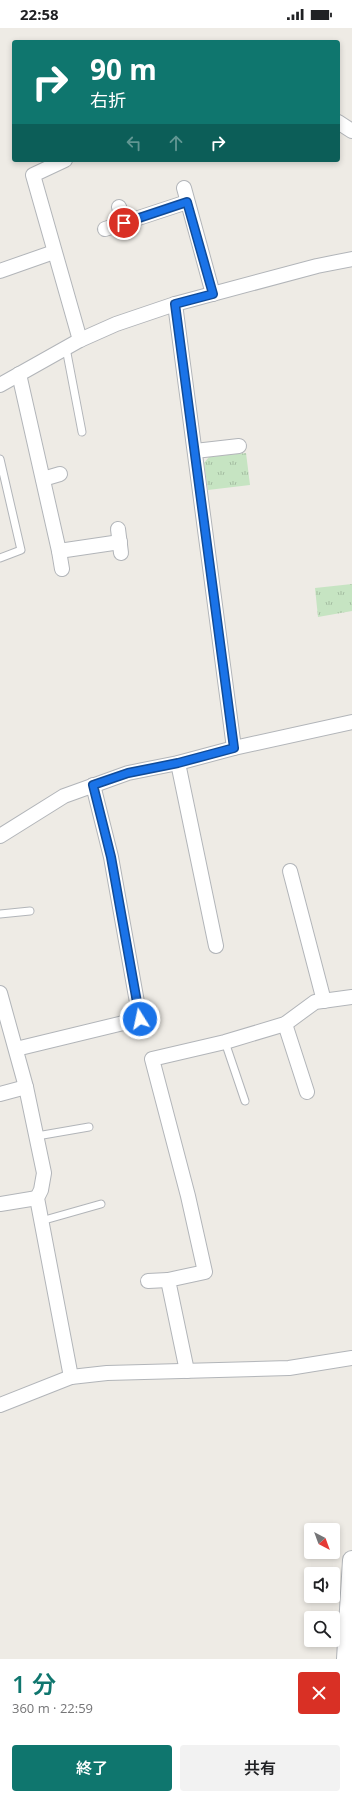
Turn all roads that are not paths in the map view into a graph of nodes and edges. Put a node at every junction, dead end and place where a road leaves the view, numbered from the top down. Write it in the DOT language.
graph roads {
  1 [pos="340,123"];
  2 [pos="352,131"];
  3 [pos="61,162"];
  4 [pos="184,188"];
  5 [pos="187,202"];
  6 [pos="119,207"];
  7 [pos="124,223"];
  8 [pos="105,229"];
  9 [pos="54,252"];
  10 [pos="352,259"];
  11 [pos="0,271"];
  12 [pos="213,294"];
  13 [pos="175,304"];
  14 [pos="80,340"];
  15 [pos="66,348"];
  16 [pos="19,374"];
  17 [pos="0,385"];
  18 [pos="82,432"];
  19 [pos="239,446"];
  20 [pos="195,451"];
  21 [pos="0,462"];
  22 [pos="60,474"];
  23 [pos="43,479"];
  24 [pos="120,542"];
  25 [pos="59,551"];
  26 [pos="0,558"];
  27 [pos="62,569"];
  28 [pos="352,722"];
  29 [pos="234,748"];
  30 [pos="178,763"];
  31 [pos="93,785"];
  32 [pos="0,836"];
  33 [pos="290,871"];
  34 [pos="30,911"];
  35 [pos="0,914"];
  36 [pos="216,946"];
  37 [pos="0,993"];
  38 [pos="352,997"];
  39 [pos="324,1001"];
  40 [pos="285,1024"];
  41 [pos="225,1042"];
  42 [pos="16,1049"];
  43 [pos="26,1087"];
  44 [pos="307,1092"];
  45 [pos="0,1094"];
  46 [pos="245,1101"];
  47 [pos="89,1126"];
  48 [pos="37,1136"];
  49 [pos="37,1198"];
  50 [pos="0,1204"];
  51 [pos="101,1204"];
  52 [pos="41,1221"];
  53 [pos="168,1280"];
  54 [pos="148,1281"];
  55 [pos="352,1358"];
  56 [pos="187,1371"];
  57 [pos="71,1377"];
  58 [pos="0,1405"];
  59 [pos="352,1560"];
  60 [pos="346,1659"];
  1 -- 2 [label="street"];
  3 -- 9 [label="street"];
  4 -- 5 [label="street"];
  5 -- 7 [label="street"];
  5 -- 12 [label="street"];
  6 -- 7 [label="street"];
  7 -- 8 [label="street"];
  9 -- 11 [label="street"];
  9 -- 14 [label="street"];
  10 -- 12 [label="street"];
  12 -- 13 [label="street"];
  13 -- 14 [label="street"];
  13 -- 20 [label="street"];
  14 -- 15 [label="street"];
  15 -- 16 [label="street"];
  15 -- 18 [label="lane"];
  16 -- 17 [label="street"];
  16 -- 23 [label="street"];
  19 -- 20 [label="street"];
  20 -- 29 [label="street"];
  21 -- 26 [label="lane"];
  22 -- 23 [label="street"];
  23 -- 25 [label="street"];
  24 -- 25 [label="street"];
  25 -- 27 [label="street"];
  28 -- 29 [label="street"];
  29 -- 30 [label="street"];
  30 -- 31 [label="street"];
  30 -- 36 [label="street"];
  31 -- 32 [label="street"];
  31 -- 42 [label="street"];
  33 -- 39 [label="street"];
  34 -- 35 [label="lane"];
  37 -- 42 [label="street"];
  38 -- 39 [label="street"];
  39 -- 40 [label="street"];
  40 -- 41 [label="street"];
  40 -- 44 [label="street"];
  41 -- 46 [label="lane"];
  41 -- 53 [label="street"];
  42 -- 43 [label="street"];
  43 -- 45 [label="street"];
  43 -- 48 [label="street"];
  47 -- 48 [label="lane"];
  48 -- 49 [label="street"];
  49 -- 50 [label="street"];
  49 -- 52 [label="street"];
  51 -- 52 [label="lane"];
  52 -- 57 [label="street"];
  53 -- 54 [label="street"];
  53 -- 56 [label="street"];
  55 -- 56 [label="street"];
  56 -- 57 [label="street"];
  57 -- 58 [label="street"];
  59 -- 60 [label="street"];
}
